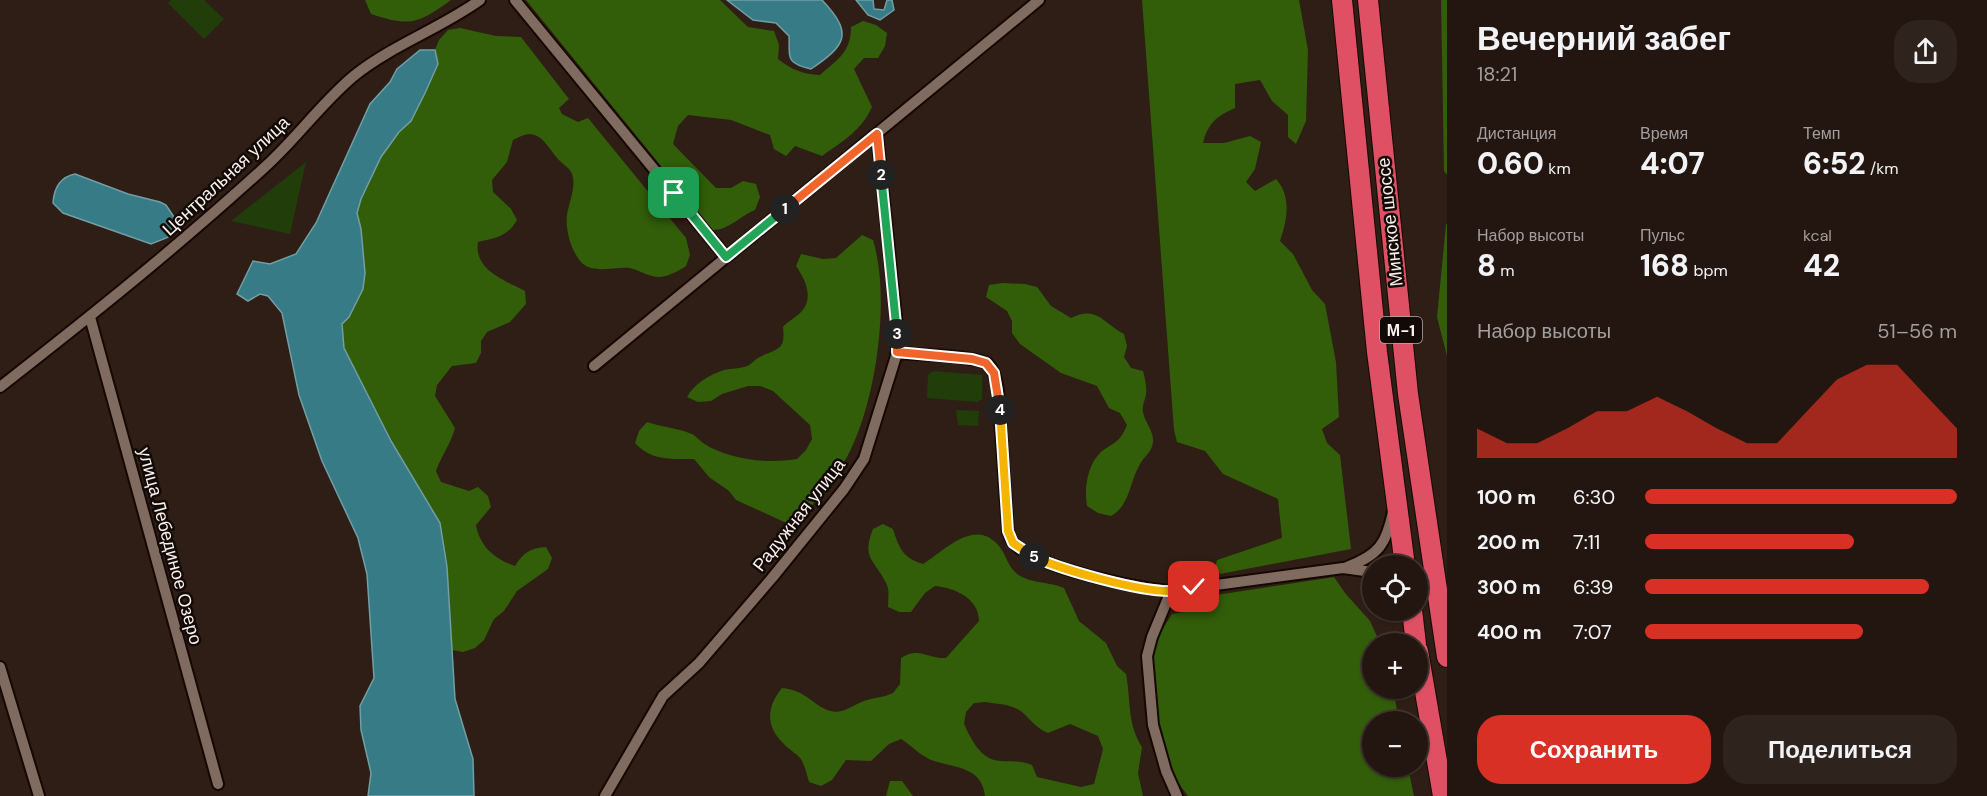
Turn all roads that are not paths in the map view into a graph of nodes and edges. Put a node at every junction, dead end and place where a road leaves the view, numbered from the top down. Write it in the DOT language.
graph roads {
  1 [pos="480,0"];
  2 [pos="515,0"];
  3 [pos="1039,0"];
  4 [pos="1342,0"];
  5 [pos="1368,0"];
  6 [pos="877,134"];
  7 [pos="726,257"];
  8 [pos="90,317"];
  9 [pos="897,352"];
  10 [pos="594,366"];
  11 [pos="0,387"];
  12 [pos="1394,485"];
  13 [pos="1404,555"];
  14 [pos="1343,568"];
  15 [pos="1362,571"];
  16 [pos="1171,591"];
  17 [pos="1447,657"];
  18 [pos="0,666"];
  19 [pos="1426,699"];
  20 [pos="218,784"];
  21 [pos="39,796"];
  22 [pos="605,796"];
  23 [pos="1177,796"];
  24 [pos="1443,796"];
  1 -- 8 [label="street, Центральная улица"];
  2 -- 7 [label="street"];
  3 -- 6 [label="street"];
  4 -- 12 [label="highway, Минское шоссе / М-1"];
  5 -- 17 [label="highway, Минское шоссе / М-1"];
  6 -- 7 [label="street"];
  6 -- 9 [label="street, Радужная улица"];
  7 -- 10 [label="street"];
  8 -- 11 [label="street, Центральная улица"];
  8 -- 20 [label="street, улица Лебединое Озеро"];
  9 -- 16 [label="street"];
  9 -- 22 [label="street, Радужная улица"];
  12 -- 13 [label="highway, Минское шоссе / М-1"];
  12 -- 14 [label="street"];
  14 -- 15 [label="street"];
  14 -- 16 [label="street"];
  16 -- 23 [label="street"];
  18 -- 21 [label="street"];
  19 -- 24 [label="highway"];
}
